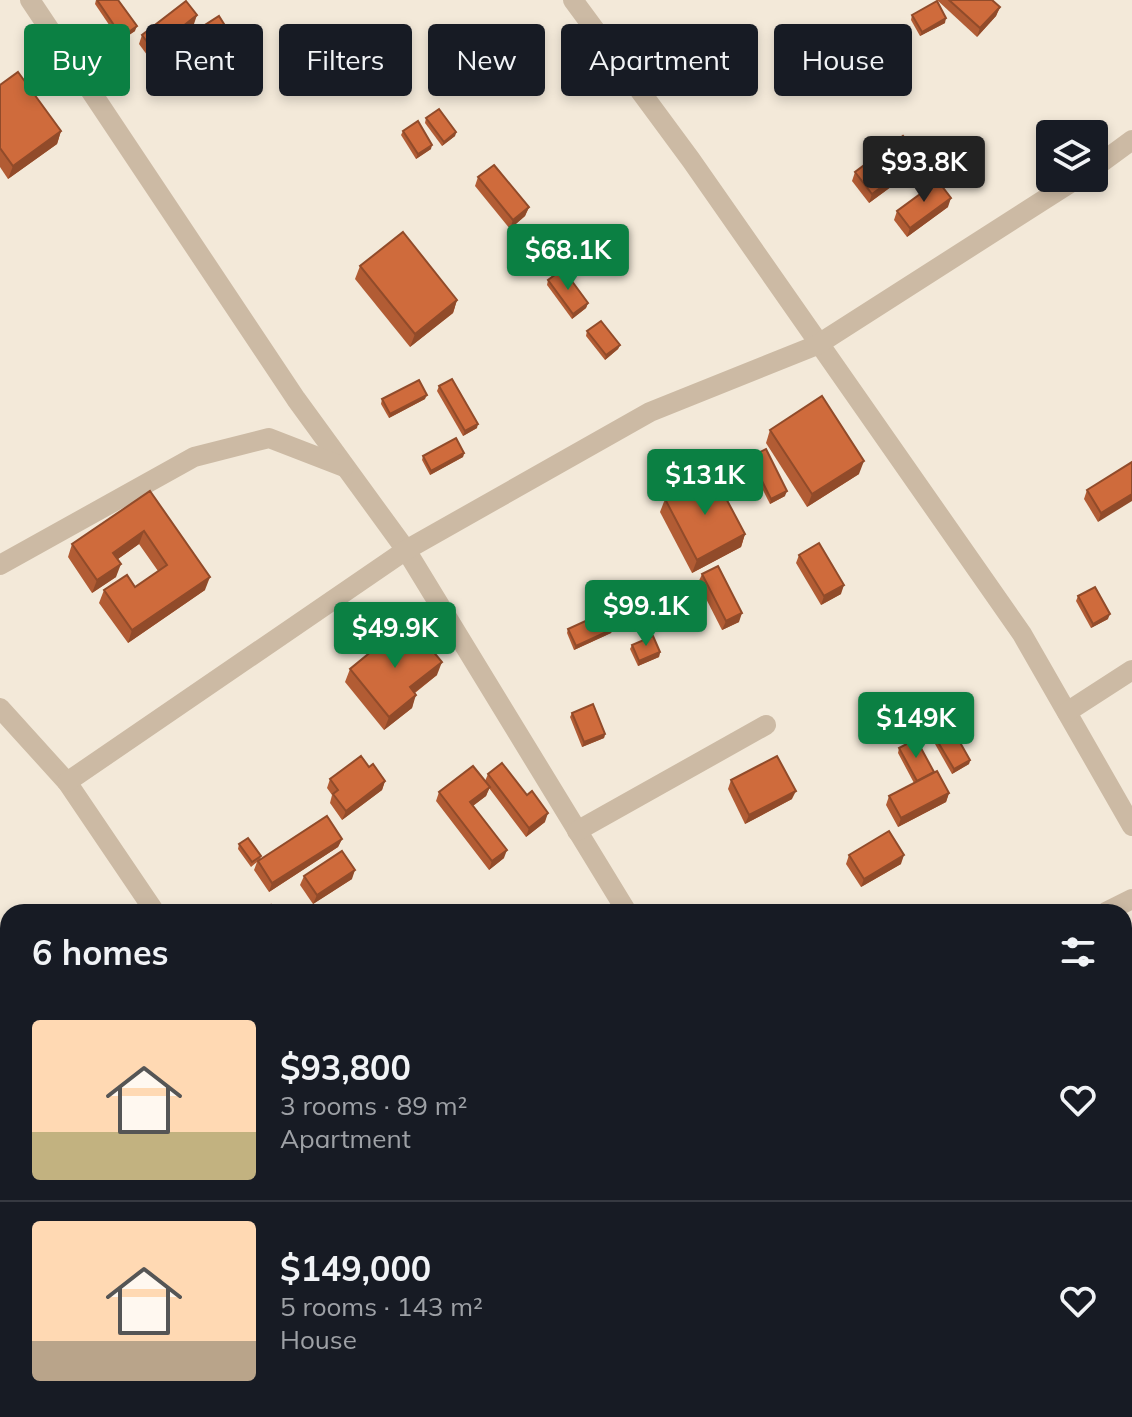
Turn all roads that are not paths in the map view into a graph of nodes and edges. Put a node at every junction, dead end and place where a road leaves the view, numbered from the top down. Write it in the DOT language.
graph roads {
  1 [pos="30,0"];
  2 [pos="573,0"];
  3 [pos="1132,140"];
  4 [pos="1108,158"];
  5 [pos="1056,192"];
  6 [pos="817,345"];
  7 [pos="346,467"];
  8 [pos="406,550"];
  9 [pos="0,565"];
  10 [pos="1132,670"];
  11 [pos="0,708"];
  12 [pos="1067,712"];
  13 [pos="766,725"];
  14 [pos="67,782"];
  15 [pos="1132,826"];
  16 [pos="577,831"];
  17 [pos="150,904"];
  18 [pos="617,904"];
  1 -- 7 [label="street"];
  2 -- 6 [label="street"];
  3 -- 4 [label="street"];
  5 -- 6 [label="street"];
  6 -- 8 [label="street"];
  6 -- 12 [label="street"];
  7 -- 8 [label="street"];
  7 -- 9 [label="street"];
  8 -- 14 [label="street"];
  8 -- 16 [label="street"];
  10 -- 12 [label="street"];
  11 -- 14 [label="street"];
  12 -- 15 [label="street"];
  13 -- 16 [label="street"];
  14 -- 17 [label="street"];
  16 -- 18 [label="street"];
}
